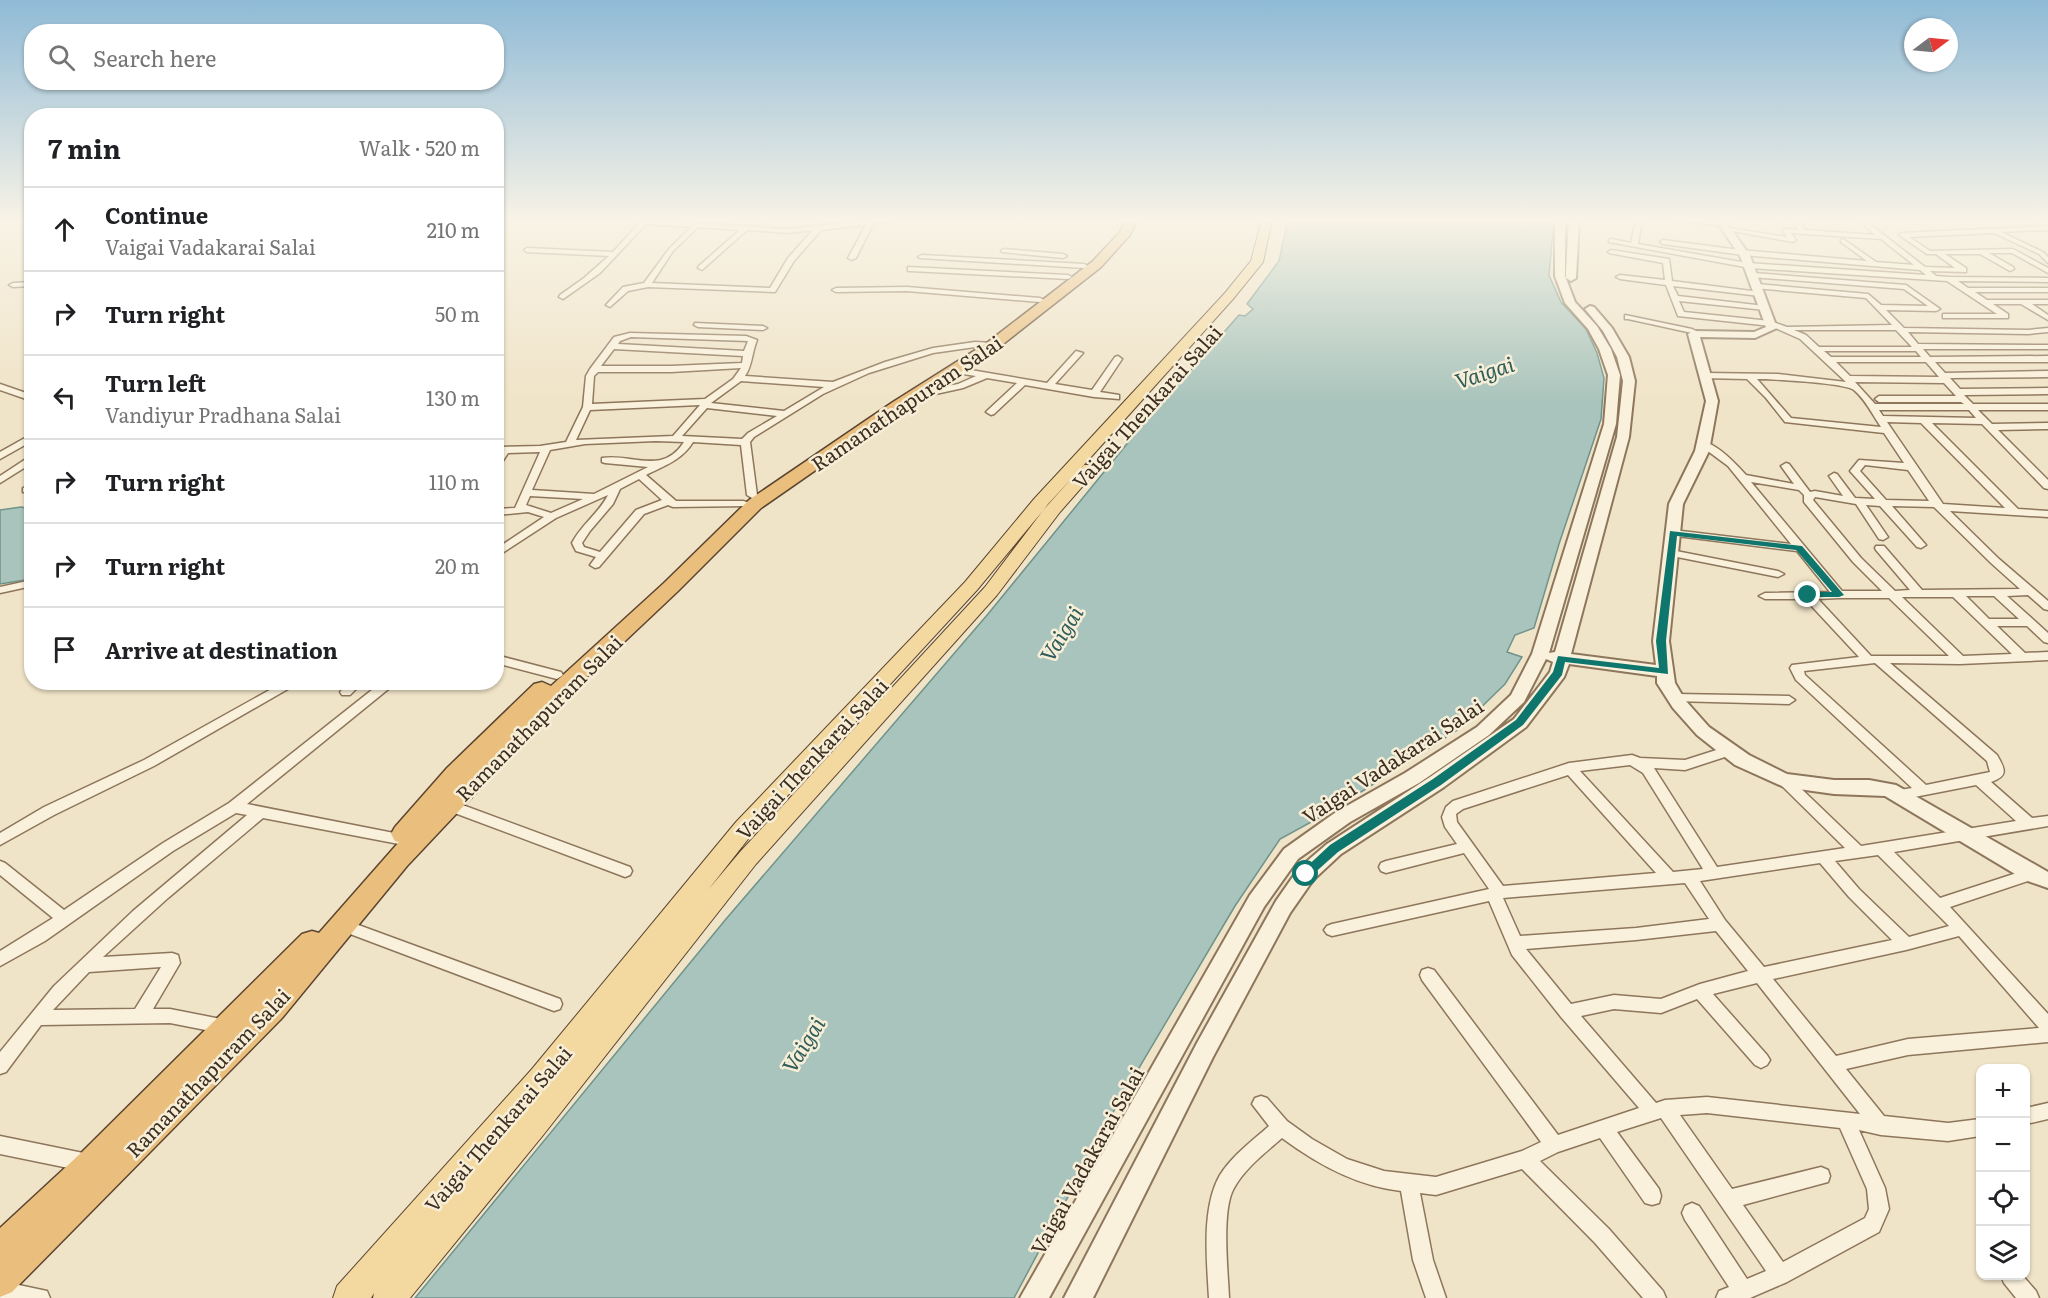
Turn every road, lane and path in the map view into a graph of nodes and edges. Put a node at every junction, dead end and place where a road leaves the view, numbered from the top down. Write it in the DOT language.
graph roads {
  1 [pos="590,280"];
  2 [pos="652,280"];
  3 [pos="779,280"];
  4 [pos="1057,280"];
  5 [pos="1075,280"];
  6 [pos="1243,280"];
  7 [pos="1257,280"];
  8 [pos="1561,280"];
  9 [pos="1571,280"];
  10 [pos="1638,280"];
  11 [pos="1669,280"];
  12 [pos="1735,280"];
  13 [pos="1741,280"];
  14 [pos="1754,280"];
  15 [pos="1800,280"];
  16 [pos="1906,280"];
  17 [pos="1950,280"];
  18 [pos="1973,280"];
  19 [pos="1991,280"];
  20 [pos="2048,280"];
  21 [pos="24,284"];
  22 [pos="1670,284"];
  23 [pos="13,285"];
  24 [pos="648,285"];
  25 [pos="1759,288"];
  26 [pos="836,290"];
  27 [pos="1966,290"];
  28 [pos="2006,290"];
  29 [pos="2048,290"];
  30 [pos="563,297"];
  31 [pos="1676,298"];
  32 [pos="1040,300"];
  33 [pos="1985,302"];
  34 [pos="2022,302"];
  35 [pos="2048,302"];
  36 [pos="610,305"];
  37 [pos="1880,308"];
  38 [pos="705,314"];
  39 [pos="1681,314"];
  40 [pos="1946,316"];
  41 [pos="1628,317"];
  42 [pos="2048,318"];
  43 [pos="698,324"];
  44 [pos="763,328"];
  45 [pos="1901,329"];
  46 [pos="2048,330"];
  47 [pos="1693,332"];
  48 [pos="690,336"];
  49 [pos="983,344"];
  50 [pos="613,346"];
  51 [pos="2048,347"];
  52 [pos="1917,348"];
  53 [pos="1818,349"];
  54 [pos="1078,353"];
  55 [pos="747,354"];
  56 [pos="1118,359"];
  57 [pos="2048,359"];
  58 [pos="1829,360"];
  59 [pos="1927,360"];
  60 [pos="747,365"];
  61 [pos="594,369"];
  62 [pos="953,370"];
  63 [pos="2048,374"];
  64 [pos="986,376"];
  65 [pos="1705,376"];
  66 [pos="1749,376"];
  67 [pos="739,378"];
  68 [pos="1943,378"];
  69 [pos="1847,379"];
  70 [pos="1023,382"];
  71 [pos="835,385"];
  72 [pos="1049,386"];
  73 [pos="1855,386"];
  74 [pos="1,388"];
  75 [pos="2048,391"];
  76 [pos="24,394"];
  77 [pos="1094,394"];
  78 [pos="1959,395"];
  79 [pos="913,396"];
  80 [pos="1116,397"];
  81 [pos="706,403"];
  82 [pos="1869,403"];
  83 [pos="587,407"];
  84 [pos="2048,407"];
  85 [pos="1972,408"];
  86 [pos="991,412"];
  87 [pos="787,414"];
  88 [pos="1880,419"];
  89 [pos="1924,420"];
  90 [pos="1987,424"];
  91 [pos="2048,426"];
  92 [pos="1887,430"];
  93 [pos="675,439"];
  94 [pos="690,440"];
  95 [pos="24,442"];
  96 [pos="745,442"];
  97 [pos="1704,444"];
  98 [pos="569,445"];
  99 [pos="546,449"];
  100 [pos="504,450"];
  101 [pos="0,456"];
  102 [pos="605,460"];
  103 [pos="24,464"];
  104 [pos="659,465"];
  105 [pos="1786,466"];
  106 [pos="1912,467"];
  107 [pos="640,475"];
  108 [pos="1834,476"];
  109 [pos="1743,478"];
  110 [pos="0,480"];
  111 [pos="2048,486"];
  112 [pos="615,488"];
  113 [pos="1805,492"];
  114 [pos="526,493"];
  115 [pos="595,497"];
  116 [pos="747,500"];
  117 [pos="668,501"];
  118 [pos="1855,501"];
  119 [pos="1883,503"];
  120 [pos="1939,506"];
  121 [pos="525,510"];
  122 [pos="504,511"];
  123 [pos="2015,512"];
  124 [pos="2048,514"];
  125 [pos="552,516"];
  126 [pos="1673,533"];
  127 [pos="1921,545"];
  128 [pos="1799,548"];
  129 [pos="504,549"];
  130 [pos="1671,553"];
  131 [pos="1778,574"];
  132 [pos="24,586"];
  133 [pos="0,590"];
  134 [pos="2031,592"];
  135 [pos="1956,593"];
  136 [pos="1997,593"];
  137 [pos="1889,594"];
  138 [pos="1919,594"];
  139 [pos="1808,595"];
  140 [pos="1839,595"];
  141 [pos="1765,596"];
  142 [pos="2048,606"];
  143 [pos="1984,622"];
  144 [pos="2031,623"];
  145 [pos="2048,639"];
  146 [pos="1540,654"];
  147 [pos="2048,656"];
  148 [pos="2022,657"];
  149 [pos="1561,658"];
  150 [pos="1873,660"];
  151 [pos="1960,660"];
  152 [pos="504,661"];
  153 [pos="1665,672"];
  154 [pos="557,675"];
  155 [pos="280,690"];
  156 [pos="382,690"];
  157 [pos="1676,698"];
  158 [pos="1789,700"];
  159 [pos="1729,751"];
  160 [pos="1640,763"];
  161 [pos="1569,768"];
  162 [pos="1784,780"];
  163 [pos="1978,780"];
  164 [pos="1923,790"];
  165 [pos="1899,795"];
  166 [pos="449,806"];
  167 [pos="234,807"];
  168 [pos="260,812"];
  169 [pos="2048,821"];
  170 [pos="2029,824"];
  171 [pos="1963,834"];
  172 [pos="0,840"];
  173 [pos="399,840"];
  174 [pos="1467,847"];
  175 [pos="1881,849"];
  176 [pos="1858,852"];
  177 [pos="1823,857"];
  178 [pos="0,867"];
  179 [pos="1386,867"];
  180 [pos="625,871"];
  181 [pos="1713,872"];
  182 [pos="2032,874"];
  183 [pos="1689,876"];
  184 [pos="1669,878"];
  185 [pos="2048,880"];
  186 [pos="1497,893"];
  187 [pos="1938,905"];
  188 [pos="64,919"];
  189 [pos="1720,924"];
  190 [pos="342,926"];
  191 [pos="1962,929"];
  192 [pos="1332,930"];
  193 [pos="1515,943"];
  194 [pos="1906,944"];
  195 [pos="0,959"];
  196 [pos="86,964"];
  197 [pos="1428,975"];
  198 [pos="1760,975"];
  199 [pos="1700,991"];
  200 [pos="554,1004"];
  201 [pos="1566,1012"];
  202 [pos="140,1015"];
  203 [pos="37,1018"];
  204 [pos="2048,1026"];
  205 [pos="228,1027"];
  206 [pos="2048,1035"];
  207 [pos="1761,1060"];
  208 [pos="1833,1065"];
  209 [pos="0,1066"];
  210 [pos="1261,1104"];
  211 [pos="1659,1110"];
  212 [pos="2048,1111"];
  213 [pos="2030,1115"];
  214 [pos="1845,1120"];
  215 [pos="1881,1126"];
  216 [pos="1281,1127"];
  217 [pos="1976,1128"];
  218 [pos="1604,1129"];
  219 [pos="0,1144"];
  220 [pos="1554,1145"];
  221 [pos="1525,1160"];
  222 [pos="92,1164"];
  223 [pos="1821,1176"];
  224 [pos="1409,1183"];
  225 [pos="1652,1196"];
  226 [pos="1728,1200"];
  227 [pos="1692,1213"];
  228 [pos="0,1252"];
  229 [pos="1780,1275"];
  230 [pos="0,1280"];
  231 [pos="2014,1280"];
  232 [pos="0,1291"];
  233 [pos="1735,1294"];
  234 [pos="40,1298"];
  235 [pos="349,1298"];
  236 [pos="389,1298"];
  237 [pos="1034,1298"];
  238 [pos="1078,1298"];
  239 [pos="1219,1298"];
  240 [pos="1436,1298"];
  241 [pos="1656,1298"];
  242 [pos="2029,1298"];
  1 -- 30 [label="street"];
  2 -- 24 [label="street"];
  3 -- 24 [label="street"];
  4 -- 32 [label="highway, Ramanathapuram Salai"];
  5 -- 49 [label="highway, Ramanathapuram Salai"];
  6 -- 235 [label="main road, Vaigai Thenkarai Salai"];
  7 -- 236 [label="main road, Vaigai Thenkarai Salai"];
  8 -- 146 [label="street, Vaigai Vadakarai Salai"];
  9 -- 149 [label="street, Vaigai Vadakarai Salai"];
  10 -- 22 [label="street"];
  11 -- 22 [label="street"];
  12 -- 25 [label="street"];
  13 -- 25 [label="street"];
  14 -- 25 [label="street"];
  15 -- 25 [label="street"];
  16 -- 25 [label="street"];
  17 -- 27 [label="street"];
  18 -- 19 [label="street"];
  19 -- 20 [label="street"];
  19 -- 28 [label="street"];
  21 -- 23 [label="street"];
  22 -- 25 [label="street"];
  22 -- 31 [label="street"];
  24 -- 36 [label="street"];
  25 -- 31 [label="street"];
  25 -- 37 [label="street"];
  25 -- 37 [label="street"];
  25 -- 39 [label="street"];
  25 -- 45 [label="street"];
  25 -- 47 [label="street"];
  25 -- 53 [label="street"];
  26 -- 32 [label="street"];
  27 -- 28 [label="street"];
  27 -- 33 [label="street"];
  28 -- 29 [label="street"];
  28 -- 34 [label="street"];
  31 -- 39 [label="street"];
  32 -- 49 [label="highway, Ramanathapuram Salai"];
  33 -- 34 [label="street"];
  33 -- 40 [label="street"];
  34 -- 35 [label="street"];
  34 -- 42 [label="street"];
  37 -- 45 [label="street"];
  38 -- 43 [label="street"];
  39 -- 47 [label="street"];
  41 -- 47 [label="street"];
  43 -- 44 [label="street"];
  43 -- 48 [label="street"];
  45 -- 46 [label="street"];
  45 -- 52 [label="street"];
  47 -- 65 [label="street"];
  48 -- 50 [label="street"];
  48 -- 55 [label="street"];
  49 -- 62 [label="highway, Ramanathapuram Salai"];
  49 -- 71 [label="street"];
  49 -- 116 [label="highway, Ramanathapuram Salai"];
  50 -- 55 [label="street"];
  50 -- 61 [label="street"];
  51 -- 52 [label="street"];
  52 -- 53 [label="street"];
  52 -- 59 [label="street"];
  53 -- 58 [label="street"];
  54 -- 72 [label="street"];
  55 -- 60 [label="street"];
  56 -- 77 [label="street"];
  57 -- 59 [label="street"];
  58 -- 59 [label="street"];
  58 -- 69 [label="street"];
  59 -- 68 [label="street"];
  60 -- 61 [label="street"];
  60 -- 67 [label="street"];
  61 -- 83 [label="street"];
  62 -- 64 [label="street"];
  62 -- 79 [label="highway, Ramanathapuram Salai"];
  63 -- 68 [label="street"];
  64 -- 70 [label="street"];
  64 -- 79 [label="street"];
  65 -- 66 [label="street"];
  65 -- 97 [label="street"];
  66 -- 73 [label="street"];
  66 -- 92 [label="street"];
  67 -- 71 [label="street"];
  67 -- 81 [label="street"];
  68 -- 69 [label="street"];
  68 -- 78 [label="street"];
  69 -- 73 [label="street"];
  70 -- 72 [label="street"];
  70 -- 86 [label="street"];
  71 -- 87 [label="street"];
  72 -- 77 [label="street"];
  73 -- 82 [label="street"];
  74 -- 76 [label="street"];
  75 -- 78 [label="street"];
  77 -- 80 [label="street"];
  78 -- 82 [label="street"];
  78 -- 85 [label="street"];
  79 -- 166 [label="highway, Ramanathapuram Salai"];
  81 -- 83 [label="street"];
  81 -- 87 [label="street"];
  81 -- 93 [label="street"];
  82 -- 85 [label="street"];
  82 -- 88 [label="street"];
  83 -- 98 [label="street"];
  84 -- 85 [label="street"];
  85 -- 90 [label="street"];
  87 -- 96 [label="street"];
  88 -- 89 [label="street"];
  88 -- 92 [label="street"];
  89 -- 90 [label="street"];
  89 -- 123 [label="street"];
  90 -- 91 [label="street"];
  90 -- 111 [label="street"];
  92 -- 106 [label="street"];
  93 -- 94 [label="street"];
  93 -- 98 [label="street"];
  94 -- 96 [label="street"];
  94 -- 104 [label="street"];
  95 -- 101 [label="street"];
  96 -- 116 [label="street"];
  97 -- 109 [label="street"];
  97 -- 126 [label="street"];
  98 -- 99 [label="street"];
  99 -- 100 [label="street"];
  99 -- 114 [label="street"];
  102 -- 104 [label="street"];
  103 -- 110 [label="street"];
  104 -- 107 [label="street"];
  105 -- 113 [label="street"];
  106 -- 119 [label="street"];
  106 -- 120 [label="street"];
  107 -- 112 [label="street"];
  107 -- 117 [label="street"];
  108 -- 118 [label="street"];
  109 -- 113 [label="street"];
  109 -- 128 [label="street"];
  112 -- 115 [label="street"];
  112 -- 117 [label="street"];
  113 -- 118 [label="street"];
  113 -- 137 [label="street"];
  114 -- 115 [label="street"];
  114 -- 121 [label="street"];
  115 -- 125 [label="street"];
  116 -- 117 [label="street"];
  116 -- 154 [label="highway, Ramanathapuram Salai"];
  118 -- 119 [label="street"];
  118 -- 138 [label="street"];
  119 -- 120 [label="street"];
  119 -- 127 [label="street"];
  120 -- 123 [label="street"];
  120 -- 134 [label="street"];
  121 -- 122 [label="street"];
  121 -- 125 [label="street"];
  123 -- 124 [label="street"];
  125 -- 129 [label="street"];
  126 -- 128 [label="street"];
  126 -- 130 [label="street"];
  128 -- 140 [label="street"];
  130 -- 131 [label="street"];
  130 -- 153 [label="street"];
  132 -- 133 [label="street"];
  134 -- 136 [label="street"];
  134 -- 142 [label="street"];
  135 -- 136 [label="street"];
  135 -- 138 [label="street"];
  135 -- 143 [label="street"];
  136 -- 144 [label="street"];
  137 -- 138 [label="street"];
  137 -- 140 [label="street"];
  137 -- 151 [label="street"];
  139 -- 140 [label="street"];
  139 -- 141 [label="street"];
  139 -- 150 [label="street"];
  143 -- 144 [label="street"];
  143 -- 148 [label="street"];
  144 -- 145 [label="street"];
  146 -- 149 [label="street"];
  146 -- 237 [label="street, Vaigai Vadakarai Salai"];
  147 -- 148 [label="street"];
  148 -- 151 [label="street"];
  149 -- 153 [label="street"];
  149 -- 238 [label="street, Vaigai Vadakarai Salai"];
  150 -- 151 [label="street"];
  150 -- 163 [label="street"];
  150 -- 164 [label="street"];
  152 -- 154 [label="street"];
  153 -- 157 [label="street"];
  154 -- 173 [label="highway, Ramanathapuram Salai"];
  155 -- 172 [label="street"];
  156 -- 167 [label="street"];
  157 -- 158 [label="street"];
  157 -- 159 [label="street"];
  159 -- 160 [label="street"];
  159 -- 162 [label="street"];
  160 -- 161 [label="street"];
  160 -- 181 [label="street"];
  161 -- 174 [label="street"];
  161 -- 184 [label="street"];
  162 -- 165 [label="street"];
  162 -- 176 [label="street"];
  163 -- 164 [label="street"];
  163 -- 170 [label="street"];
  164 -- 165 [label="street"];
  165 -- 171 [label="street"];
  166 -- 180 [label="street"];
  166 -- 190 [label="highway, Ramanathapuram Salai"];
  167 -- 168 [label="street"];
  167 -- 188 [label="street"];
  168 -- 173 [label="street"];
  168 -- 196 [label="street"];
  169 -- 170 [label="street"];
  170 -- 171 [label="street"];
  171 -- 175 [label="street"];
  171 -- 182 [label="street"];
  173 -- 205 [label="highway, Ramanathapuram Salai"];
  174 -- 179 [label="street"];
  174 -- 186 [label="street"];
  175 -- 176 [label="street"];
  175 -- 187 [label="street"];
  176 -- 177 [label="street"];
  177 -- 181 [label="street"];
  177 -- 194 [label="street"];
  178 -- 188 [label="street"];
  181 -- 183 [label="street"];
  182 -- 185 [label="street"];
  182 -- 187 [label="street"];
  183 -- 184 [label="street"];
  183 -- 189 [label="street"];
  184 -- 186 [label="street"];
  186 -- 192 [label="street"];
  186 -- 193 [label="street"];
  187 -- 191 [label="street"];
  188 -- 195 [label="street"];
  189 -- 193 [label="street"];
  189 -- 198 [label="street"];
  190 -- 200 [label="street"];
  190 -- 230 [label="highway, Ramanathapuram Salai"];
  191 -- 194 [label="street"];
  191 -- 204 [label="street"];
  193 -- 201 [label="street"];
  194 -- 198 [label="street"];
  196 -- 202 [label="street"];
  196 -- 203 [label="street"];
  197 -- 220 [label="street"];
  198 -- 199 [label="street"];
  198 -- 208 [label="street"];
  199 -- 201 [label="street"];
  199 -- 207 [label="street"];
  201 -- 211 [label="street"];
  202 -- 203 [label="street"];
  202 -- 205 [label="street"];
  203 -- 209 [label="street"];
  205 -- 222 [label="highway, Ramanathapuram Salai"];
  206 -- 208 [label="street"];
  208 -- 215 [label="street"];
  210 -- 216 [label="street"];
  211 -- 214 [label="street"];
  211 -- 218 [label="street"];
  211 -- 226 [label="street"];
  212 -- 213 [label="street"];
  214 -- 215 [label="street"];
  214 -- 229 [label="street"];
  215 -- 217 [label="street"];
  216 -- 224 [label="street"];
  216 -- 239 [label="street"];
  218 -- 220 [label="street"];
  218 -- 225 [label="street"];
  219 -- 222 [label="street"];
  220 -- 221 [label="street"];
  221 -- 224 [label="street"];
  221 -- 241 [label="street"];
  222 -- 228 [label="highway, Ramanathapuram Salai"];
  223 -- 226 [label="street"];
  224 -- 240 [label="street"];
  226 -- 229 [label="street"];
  227 -- 233 [label="street"];
  229 -- 233 [label="street"];
  231 -- 242 [label="street"];
  232 -- 234 [label="street"];
}
